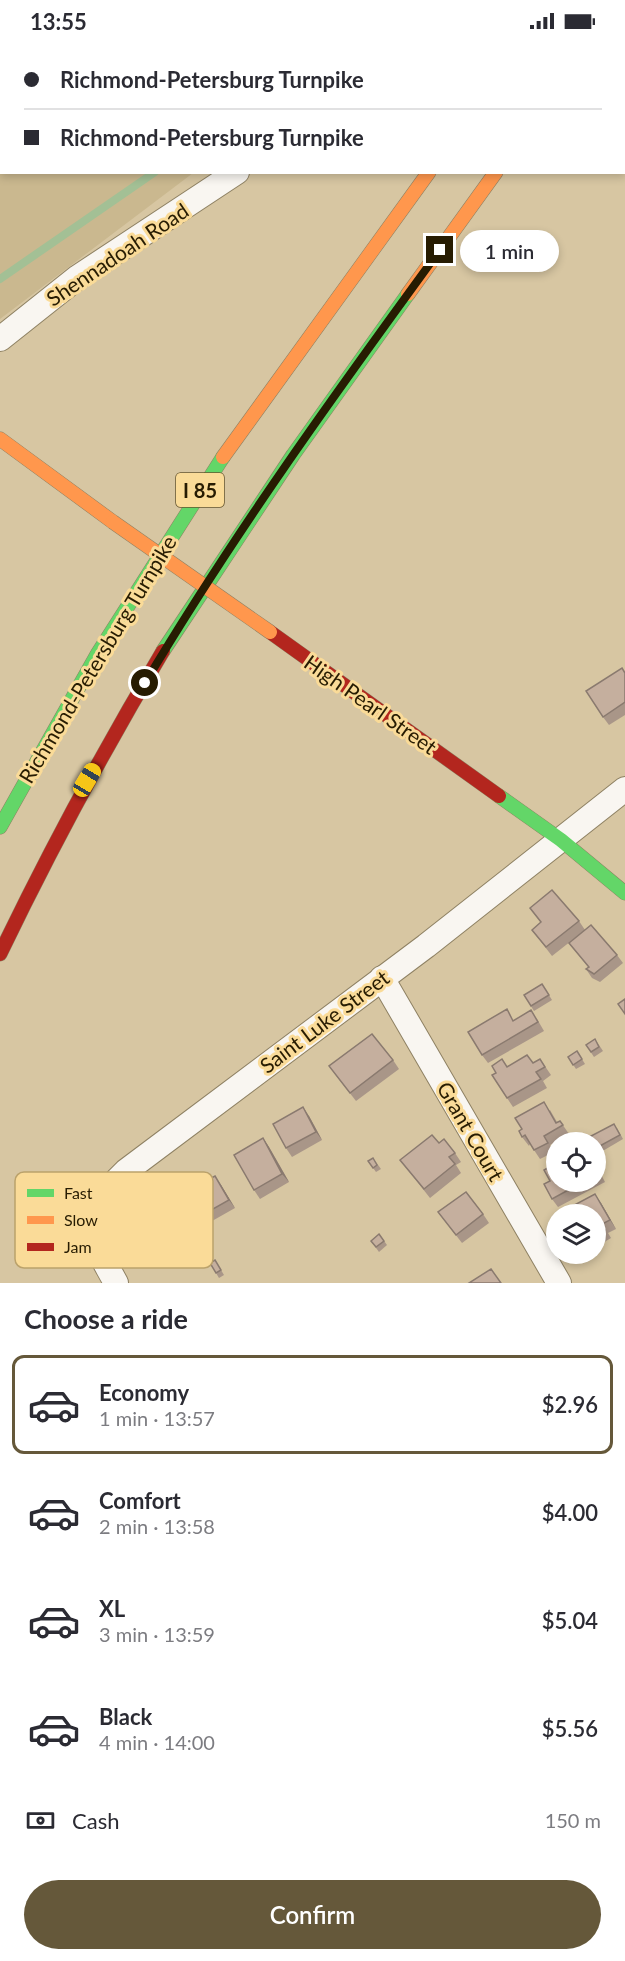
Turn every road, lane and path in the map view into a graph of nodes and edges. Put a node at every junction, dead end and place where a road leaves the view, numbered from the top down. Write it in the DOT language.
graph roads {
  1 [pos="234,174"];
  2 [pos="428,174"];
  3 [pos="495,174"];
  4 [pos="0,339"];
  5 [pos="0,439"];
  6 [pos="625,789"];
  7 [pos="0,827"];
  8 [pos="561,840"];
  9 [pos="625,892"];
  10 [pos="0,954"];
  11 [pos="382,978"];
  12 [pos="127,1172"];
  13 [pos="109,1268"];
  14 [pos="116,1283"];
  15 [pos="559,1283"];
  1 -- 4 [label="street, Shennadoah Road"];
  2 -- 7 [label="main road, Richmond-Petersburg Turnpike / I 85"];
  3 -- 10 [label="main road, I 85"];
  5 -- 8 [label="main road, High Pearl Street, bridge"];
  6 -- 8 [label="street, Saint Luke Street"];
  8 -- 9 [label="main road, High Pearl Street"];
  8 -- 11 [label="street, Saint Luke Street"];
  11 -- 12 [label="street, Saint Luke Street"];
  11 -- 15 [label="street, Grant Court"];
  13 -- 14 [label="street, Saint Luke Street"];
}
